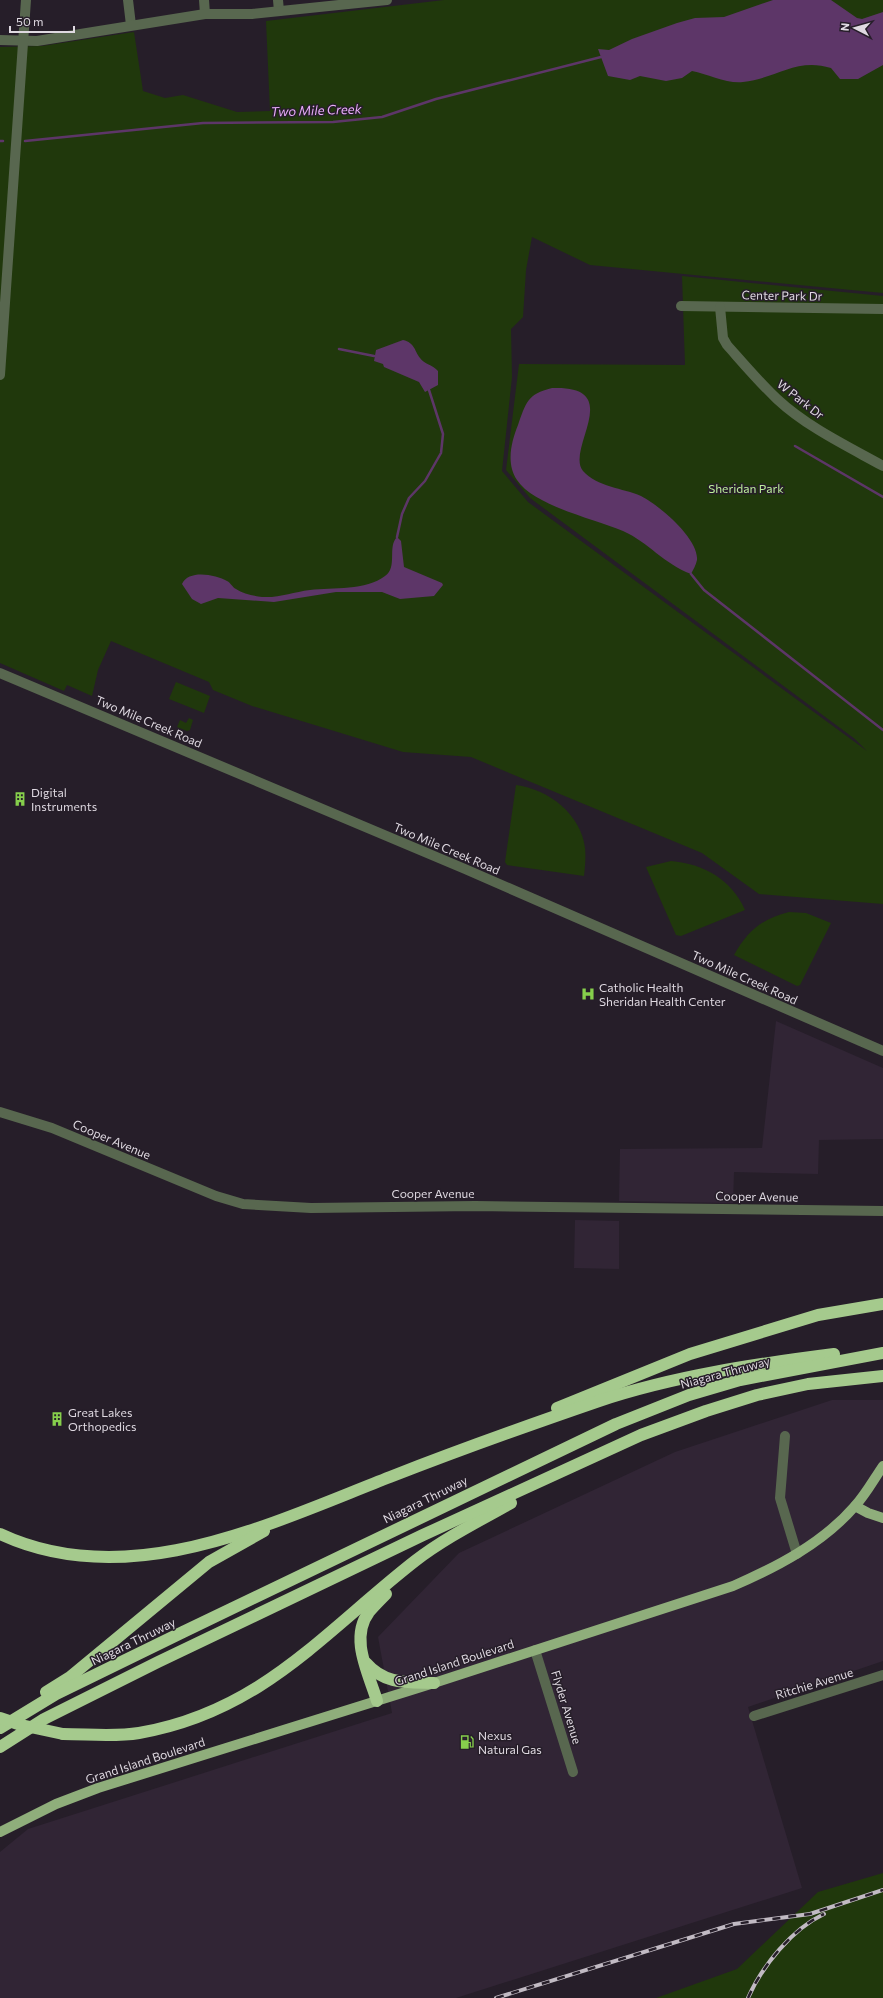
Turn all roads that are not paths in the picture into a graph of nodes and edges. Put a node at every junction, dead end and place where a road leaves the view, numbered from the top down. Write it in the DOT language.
graph roads {
  1 [pos="26,0"];
  2 [pos="128,0"];
  3 [pos="204,0"];
  4 [pos="278,0"];
  5 [pos="387,0"];
  6 [pos="353,2"];
  7 [pos="279,12"];
  8 [pos="205,14"];
  9 [pos="131,25"];
  10 [pos="0,40"];
  11 [pos="23,41"];
  12 [pos="681,306"];
  13 [pos="720,307"];
  14 [pos="883,309"];
  15 [pos="0,375"];
  16 [pos="883,466"];
  17 [pos="0,672"];
  18 [pos="883,1051"];
  19 [pos="0,1112"];
  20 [pos="883,1211"];
  21 [pos="883,1304"];
  22 [pos="883,1353"];
  23 [pos="881,1376"];
  24 [pos="500,1435"];
  25 [pos="785,1436"];
  26 [pos="579,1464"];
  27 [pos="883,1466"];
  28 [pos="855,1506"];
  29 [pos="301,1512"];
  30 [pos="883,1518"];
  31 [pos="0,1534"];
  32 [pos="797,1554"];
  33 [pos="406,1568"];
  34 [pos="535,1650"];
  35 [pos="365,1662"];
  36 [pos="883,1675"];
  37 [pos="434,1682"];
  38 [pos="377,1701"];
  39 [pos="754,1716"];
  40 [pos="0,1720"];
  41 [pos="0,1728"];
  42 [pos="0,1747"];
  43 [pos="573,1772"];
  44 [pos="0,1832"];
  1 -- 11 [label="street"];
  2 -- 9 [label="street"];
  3 -- 8 [label="street"];
  4 -- 7 [label="street"];
  5 -- 6 [label="street"];
  6 -- 7 [label="street"];
  7 -- 8 [label="street"];
  8 -- 9 [label="street"];
  9 -- 11 [label="street"];
  10 -- 11 [label="street"];
  11 -- 15 [label="street"];
  12 -- 13 [label="street, Center Park Dr"];
  13 -- 14 [label="street, Center Park Dr"];
  13 -- 16 [label="street, W Park Dr"];
  17 -- 18 [label="street, Two Mile Creek Road"];
  19 -- 20 [label="street, Cooper Avenue"];
  21 -- 24 [label="highway"];
  22 -- 24 [label="highway"];
  22 -- 41 [label="highway, Niagara Thruway"];
  23 -- 26 [label="highway"];
  24 -- 29 [label="highway"];
  25 -- 32 [label="street"];
  26 -- 33 [label="highway"];
  26 -- 42 [label="highway"];
  27 -- 28 [label="main road, Grand Island Boulevard"];
  28 -- 30 [label="main road"];
  28 -- 32 [label="main road, Grand Island Boulevard"];
  29 -- 31 [label="highway"];
  29 -- 40 [label="highway"];
  32 -- 34 [label="main road, Grand Island Boulevard"];
  33 -- 35 [label="highway"];
  33 -- 40 [label="highway, bridge"];
  34 -- 37 [label="main road, Grand Island Boulevard"];
  34 -- 43 [label="street, Flyder Avenue"];
  35 -- 37 [label="highway"];
  35 -- 38 [label="highway"];
  36 -- 39 [label="street, Ritchie Avenue"];
  37 -- 38 [label="main road, Grand Island Boulevard"];
  38 -- 44 [label="main road, Grand Island Boulevard"];
}
